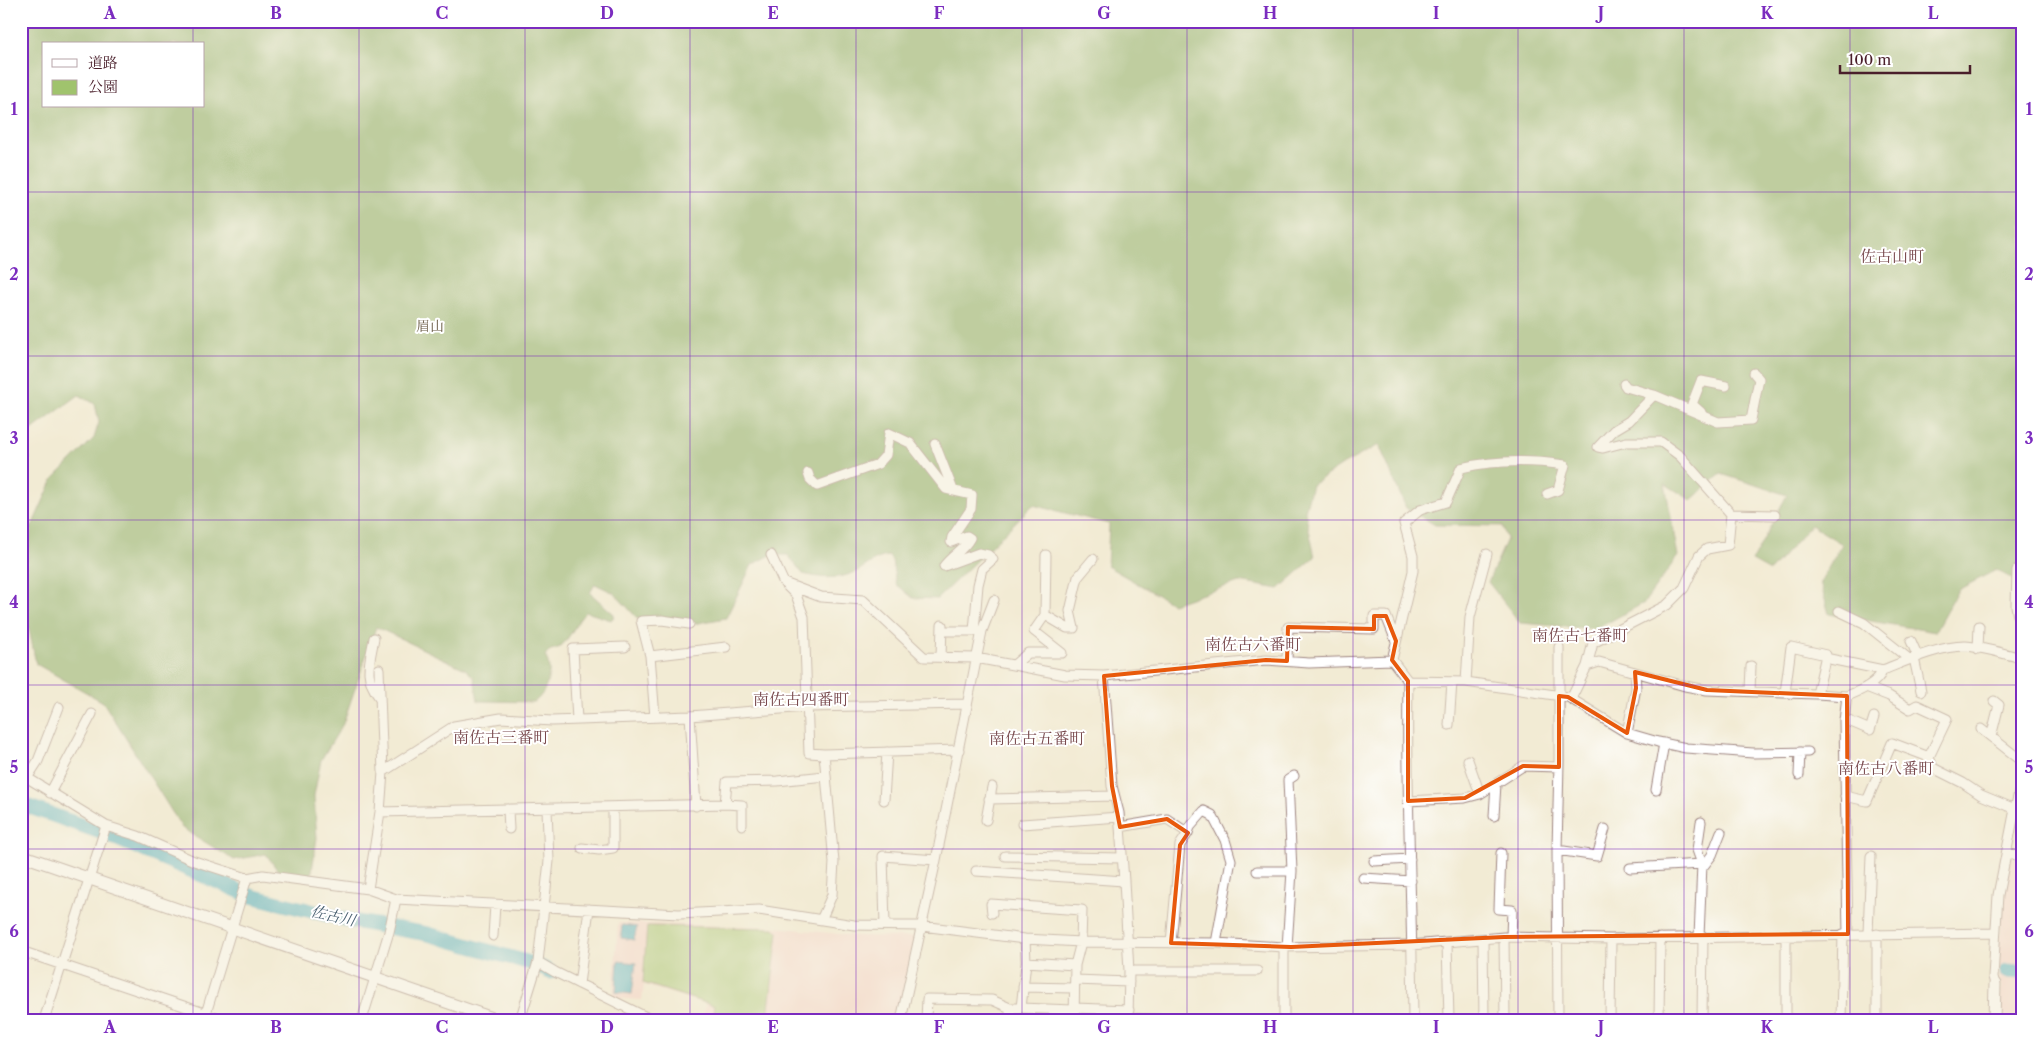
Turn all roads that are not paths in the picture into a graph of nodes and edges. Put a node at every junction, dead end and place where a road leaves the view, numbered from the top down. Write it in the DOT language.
graph roads {
  1 [pos="1754,373"];
  2 [pos="1624,384"];
  3 [pos="1726,386"];
  4 [pos="1654,395"];
  5 [pos="1707,418"];
  6 [pos="935,444"];
  7 [pos="808,473"];
  8 [pos="953,490"];
  9 [pos="1547,494"];
  10 [pos="1731,514"];
  11 [pos="1775,515"];
  12 [pos="1487,554"];
  13 [pos="770,555"];
  14 [pos="1046,555"];
  15 [pos="1093,558"];
  16 [pos="2017,570"];
  17 [pos="784,583"];
  18 [pos="994,600"];
  19 [pos="1839,611"];
  20 [pos="1045,615"];
  21 [pos="689,624"];
  22 [pos="1979,626"];
  23 [pos="978,631"];
  24 [pos="2022,637"];
  25 [pos="374,638"];
  26 [pos="1911,640"];
  27 [pos="1396,641"];
  28 [pos="624,647"];
  29 [pos="726,647"];
  30 [pos="1559,647"];
  31 [pos="1978,649"];
  32 [pos="2021,655"];
  33 [pos="650,656"];
  34 [pos="941,657"];
  35 [pos="976,658"];
  36 [pos="1825,658"];
  37 [pos="1914,658"];
  38 [pos="1392,660"];
  39 [pos="1287,661"];
  40 [pos="1014,665"];
  41 [pos="1587,666"];
  42 [pos="1751,666"];
  43 [pos="379,669"];
  44 [pos="1883,670"];
  45 [pos="1635,672"];
  46 [pos="1104,676"];
  47 [pos="1408,681"];
  48 [pos="1452,682"];
  49 [pos="1466,682"];
  50 [pos="1866,687"];
  51 [pos="1750,691"];
  52 [pos="1921,691"];
  53 [pos="1785,693"];
  54 [pos="1817,694"];
  55 [pos="1560,696"];
  56 [pos="1847,696"];
  57 [pos="379,697"];
  58 [pos="1571,699"];
  59 [pos="1994,701"];
  60 [pos="967,704"];
  61 [pos="59,707"];
  62 [pos="807,707"];
  63 [pos="92,714"];
  64 [pos="690,716"];
  65 [pos="655,717"];
  66 [pos="1874,717"];
  67 [pos="1844,719"];
  68 [pos="577,720"];
  69 [pos="1449,725"];
  70 [pos="1981,729"];
  71 [pos="1627,733"];
  72 [pos="1991,737"];
  73 [pos="1664,743"];
  74 [pos="959,750"];
  75 [pos="887,752"];
  76 [pos="824,754"];
  77 [pos="1929,757"];
  78 [pos="1468,760"];
  79 [pos="2022,761"];
  80 [pos="1559,766"];
  81 [pos="384,772"];
  82 [pos="1799,775"];
  83 [pos="24,776"];
  84 [pos="825,776"];
  85 [pos="1294,776"];
  86 [pos="2022,780"];
  87 [pos="1496,784"];
  88 [pos="992,787"];
  89 [pos="1656,790"];
  90 [pos="50,792"];
  91 [pos="1480,794"];
  92 [pos="1114,796"];
  93 [pos="1844,796"];
  94 [pos="989,799"];
  95 [pos="884,800"];
  96 [pos="1408,802"];
  97 [pos="725,804"];
  98 [pos="696,806"];
  99 [pos="613,808"];
  100 [pos="2019,808"];
  101 [pos="547,809"];
  102 [pos="508,810"];
  103 [pos="380,812"];
  104 [pos="1494,816"];
  105 [pos="1119,817"];
  106 [pos="986,820"];
  107 [pos="1701,822"];
  108 [pos="742,825"];
  109 [pos="1028,826"];
  110 [pos="1120,827"];
  111 [pos="105,829"];
  112 [pos="509,829"];
  113 [pos="1605,829"];
  114 [pos="1721,832"];
  115 [pos="1188,833"];
  116 [pos="1557,850"];
  117 [pos="587,852"];
  118 [pos="2006,852"];
  119 [pos="1501,853"];
  120 [pos="21,855"];
  121 [pos="1005,856"];
  122 [pos="1871,856"];
  123 [pos="1122,858"];
  124 [pos="1410,859"];
  125 [pos="2022,859"];
  126 [pos="936,860"];
  127 [pos="1374,861"];
  128 [pos="1702,866"];
  129 [pos="1630,868"];
  130 [pos="976,871"];
  131 [pos="1257,871"];
  132 [pos="1292,871"];
  133 [pos="1363,878"];
  134 [pos="90,879"];
  135 [pos="1411,880"];
  136 [pos="1124,881"];
  137 [pos="246,882"];
  138 [pos="368,889"];
  139 [pos="396,898"];
  140 [pos="495,904"];
  141 [pos="545,906"];
  142 [pos="589,909"];
  143 [pos="992,913"];
  144 [pos="821,920"];
  145 [pos="885,925"];
  146 [pos="922,926"];
  147 [pos="233,928"];
  148 [pos="1995,933"];
  149 [pos="1846,934"];
  150 [pos="1872,934"];
  151 [pos="493,936"];
  152 [pos="1701,936"];
  153 [pos="1786,936"];
  154 [pos="1507,937"];
  155 [pos="1558,938"];
  156 [pos="1660,938"];
  157 [pos="1025,939"];
  158 [pos="1483,939"];
  159 [pos="1611,939"];
  160 [pos="1081,942"];
  161 [pos="1127,943"];
  162 [pos="1171,943"];
  163 [pos="1216,943"];
  164 [pos="1448,943"];
  165 [pos="1412,945"];
  166 [pos="1285,947"];
  167 [pos="21,951"];
  168 [pos="1026,962"];
  169 [pos="537,965"];
  170 [pos="1075,965"];
  171 [pos="62,966"];
  172 [pos="1128,971"];
  173 [pos="1257,971"];
  174 [pos="376,977"];
  175 [pos="1129,982"];
  176 [pos="579,984"];
  177 [pos="1074,984"];
  178 [pos="1995,984"];
  179 [pos="1023,987"];
  180 [pos="1010,1008"];
  181 [pos="1021,1008"];
  182 [pos="1073,1013"];
  183 [pos="1128,1016"];
  184 [pos="205,1017"];
  185 [pos="44,1020"];
  186 [pos="225,1020"];
  187 [pos="362,1020"];
  188 [pos="498,1020"];
  189 [pos="520,1020"];
  190 [pos="652,1020"];
  191 [pos="901,1020"];
  192 [pos="926,1020"];
  193 [pos="1010,1020"];
  194 [pos="1177,1020"];
  195 [pos="1284,1020"];
  196 [pos="1413,1020"];
  197 [pos="1448,1020"];
  198 [pos="1484,1020"];
  199 [pos="1505,1020"];
  200 [pos="1558,1020"];
  201 [pos="1610,1020"];
  202 [pos="1659,1020"];
  203 [pos="1702,1020"];
  204 [pos="1786,1020"];
  205 [pos="1841,1020"];
  206 [pos="1877,1020"];
  207 [pos="1994,1020"];
  1 -- 5 [label="street"];
  2 -- 4 [label="street"];
  3 -- 5 [label="street"];
  4 -- 5 [label="street"];
  4 -- 10 [label="street"];
  6 -- 8 [label="street"];
  7 -- 8 [label="street"];
  8 -- 23 [label="street"];
  9 -- 27 [label="street"];
  10 -- 11 [label="street"];
  10 -- 41 [label="street"];
  12 -- 49 [label="street"];
  13 -- 17 [label="street"];
  14 -- 20 [label="street"];
  15 -- 20 [label="street"];
  16 -- 24 [label="street"];
  17 -- 34 [label="street"];
  17 -- 62 [label="street"];
  18 -- 23 [label="street"];
  19 -- 37 [label="street"];
  20 -- 40 [label="street"];
  21 -- 33 [label="street"];
  22 -- 31 [label="street"];
  23 -- 34 [label="street"];
  23 -- 35 [label="street"];
  25 -- 57 [label="street"];
  26 -- 37 [label="street"];
  27 -- 38 [label="street"];
  27 -- 39 [label="street"];
  28 -- 68 [label="street"];
  29 -- 33 [label="street"];
  30 -- 55 [label="street"];
  31 -- 32 [label="street"];
  31 -- 37 [label="street"];
  33 -- 65 [label="street"];
  34 -- 35 [label="street"];
  35 -- 40 [label="street"];
  35 -- 60 [label="street"];
  36 -- 44 [label="street"];
  36 -- 53 [label="street"];
  36 -- 54 [label="street"];
  37 -- 44 [label="street"];
  37 -- 52 [label="street"];
  38 -- 39 [label="street"];
  38 -- 47 [label="street"];
  39 -- 46 [label="street"];
  40 -- 46 [label="street"];
  41 -- 45 [label="street"];
  41 -- 58 [label="street"];
  42 -- 51 [label="street"];
  43 -- 57 [label="street"];
  44 -- 50 [label="street"];
  45 -- 51 [label="street"];
  45 -- 71 [label="street"];
  46 -- 92 [label="street"];
  47 -- 48 [label="street"];
  47 -- 96 [label="street"];
  48 -- 49 [label="street"];
  48 -- 69 [label="street"];
  49 -- 55 [label="street"];
  50 -- 56 [label="street"];
  50 -- 77 [label="street"];
  51 -- 53 [label="street"];
  53 -- 54 [label="street"];
  54 -- 56 [label="street"];
  55 -- 58 [label="street"];
  55 -- 80 [label="street"];
  56 -- 67 [label="street"];
  57 -- 81 [label="street"];
  58 -- 71 [label="street"];
  59 -- 72 [label="street"];
  60 -- 62 [label="street"];
  60 -- 74 [label="street"];
  61 -- 83 [label="street"];
  62 -- 64 [label="street"];
  62 -- 76 [label="street"];
  63 -- 90 [label="street"];
  64 -- 65 [label="street"];
  64 -- 98 [label="street"];
  65 -- 68 [label="street"];
  66 -- 67 [label="street"];
  67 -- 93 [label="street"];
  68 -- 81 [label="street"];
  70 -- 72 [label="street"];
  71 -- 73 [label="street"];
  72 -- 79 [label="street"];
  73 -- 82 [label="street"];
  73 -- 89 [label="street"];
  74 -- 75 [label="street"];
  74 -- 126 [label="street"];
  75 -- 76 [label="street"];
  75 -- 95 [label="street"];
  76 -- 84 [label="street"];
  77 -- 93 [label="street"];
  77 -- 100 [label="street"];
  78 -- 91 [label="street"];
  80 -- 87 [label="street"];
  80 -- 116 [label="street"];
  81 -- 103 [label="street"];
  83 -- 90 [label="street"];
  84 -- 97 [label="street"];
  84 -- 144 [label="street"];
  85 -- 132 [label="street"];
  86 -- 100 [label="street"];
  87 -- 91 [label="street"];
  87 -- 104 [label="street"];
  88 -- 94 [label="street"];
  90 -- 111 [label="street"];
  91 -- 96 [label="street"];
  92 -- 94 [label="street"];
  92 -- 105 [label="street"];
  93 -- 149 [label="street"];
  94 -- 106 [label="street"];
  96 -- 124 [label="street"];
  97 -- 98 [label="street"];
  97 -- 108 [label="street"];
  98 -- 99 [label="street"];
  99 -- 101 [label="street"];
  99 -- 117 [label="street"];
  100 -- 118 [label="street"];
  101 -- 102 [label="street"];
  101 -- 141 [label="street"];
  102 -- 103 [label="street"];
  102 -- 112 [label="street"];
  103 -- 138 [label="street"];
  105 -- 109 [label="street"];
  105 -- 110 [label="street"];
  107 -- 128 [label="street"];
  110 -- 115 [label="street"];
  110 -- 123 [label="street"];
  111 -- 134 [label="street"];
  111 -- 137 [label="street"];
  113 -- 116 [label="street"];
  114 -- 128 [label="street"];
  115 -- 162 [label="street"];
  115 -- 163 [label="street"];
  116 -- 155 [label="street"];
  118 -- 125 [label="street"];
  118 -- 148 [label="street"];
  119 -- 154 [label="street"];
  120 -- 134 [label="street"];
  121 -- 123 [label="street"];
  122 -- 150 [label="street"];
  123 -- 136 [label="street"];
  124 -- 127 [label="street"];
  124 -- 135 [label="street"];
  126 -- 145 [label="street"];
  126 -- 146 [label="street"];
  128 -- 129 [label="street"];
  128 -- 152 [label="street"];
  130 -- 136 [label="street"];
  131 -- 132 [label="street"];
  132 -- 166 [label="street"];
  133 -- 135 [label="street"];
  134 -- 147 [label="street"];
  134 -- 171 [label="street"];
  135 -- 165 [label="street"];
  136 -- 161 [label="street"];
  137 -- 138 [label="street"];
  137 -- 147 [label="street"];
  138 -- 139 [label="street"];
  139 -- 140 [label="street"];
  139 -- 174 [label="street"];
  140 -- 141 [label="street"];
  140 -- 151 [label="street"];
  141 -- 142 [label="street"];
  141 -- 169 [label="street"];
  142 -- 144 [label="street"];
  142 -- 176 [label="street"];
  143 -- 160 [label="street"];
  144 -- 145 [label="street"];
  145 -- 146 [label="street"];
  146 -- 157 [label="street"];
  146 -- 191 [label="street"];
  147 -- 174 [label="street"];
  147 -- 184 [label="street"];
  148 -- 150 [label="street"];
  148 -- 178 [label="street"];
  149 -- 150 [label="street"];
  149 -- 153 [label="street"];
  149 -- 205 [label="street"];
  150 -- 206 [label="street"];
  152 -- 153 [label="street"];
  152 -- 156 [label="street"];
  152 -- 203 [label="street"];
  153 -- 204 [label="street"];
  154 -- 155 [label="street"];
  154 -- 158 [label="street"];
  154 -- 199 [label="street"];
  155 -- 159 [label="street"];
  155 -- 200 [label="street"];
  156 -- 159 [label="street"];
  156 -- 202 [label="street"];
  157 -- 160 [label="street"];
  157 -- 168 [label="street"];
  158 -- 164 [label="street"];
  158 -- 198 [label="street"];
  159 -- 201 [label="street"];
  160 -- 161 [label="street"];
  160 -- 170 [label="street"];
  161 -- 162 [label="street"];
  161 -- 172 [label="street"];
  162 -- 163 [label="street"];
  163 -- 166 [label="street"];
  164 -- 165 [label="street"];
  164 -- 197 [label="street"];
  165 -- 166 [label="street"];
  165 -- 196 [label="street"];
  166 -- 195 [label="street"];
  167 -- 171 [label="street"];
  168 -- 170 [label="street"];
  168 -- 179 [label="street"];
  169 -- 176 [label="street"];
  169 -- 189 [label="street"];
  170 -- 177 [label="street"];
  171 -- 184 [label="street"];
  171 -- 185 [label="street"];
  172 -- 173 [label="street"];
  172 -- 175 [label="street"];
  174 -- 187 [label="street"];
  174 -- 188 [label="street"];
  175 -- 177 [label="street"];
  175 -- 183 [label="street"];
  176 -- 190 [label="street"];
  177 -- 179 [label="street"];
  177 -- 182 [label="street"];
  178 -- 207 [label="street"];
  179 -- 181 [label="street"];
  180 -- 181 [label="street"];
  180 -- 192 [label="street"];
  180 -- 193 [label="street"];
  181 -- 182 [label="street"];
  182 -- 183 [label="street"];
  183 -- 194 [label="street"];
  184 -- 186 [label="street"];
}
